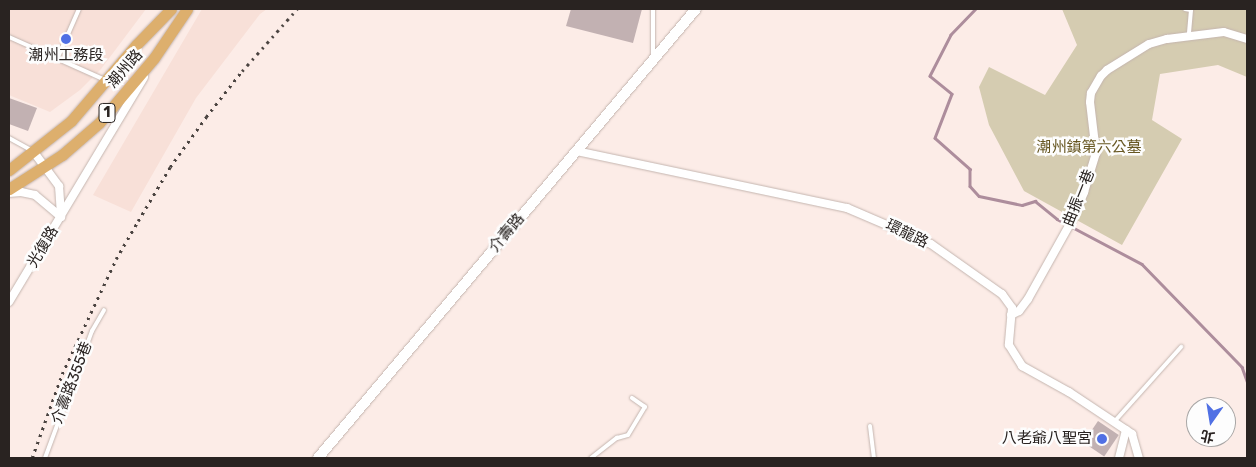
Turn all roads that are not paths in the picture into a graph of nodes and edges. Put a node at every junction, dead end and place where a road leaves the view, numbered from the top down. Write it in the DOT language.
graph roads {
  1 [pos="79,9"];
  2 [pos="171,9"];
  3 [pos="653,9"];
  4 [pos="696,9"];
  5 [pos="1185,9"];
  6 [pos="184,10"];
  7 [pos="1189,35"];
  8 [pos="9,37"];
  9 [pos="1247,39"];
  10 [pos="58,57"];
  11 [pos="154,58"];
  12 [pos="653,60"];
  13 [pos="107,81"];
  14 [pos="9,138"];
  15 [pos="576,150"];
  16 [pos="33,151"];
  17 [pos="45,166"];
  18 [pos="9,170"];
  19 [pos="9,189"];
  20 [pos="9,193"];
  21 [pos="61,217"];
  22 [pos="9,302"];
  23 [pos="104,310"];
  24 [pos="1012,315"];
  25 [pos="1181,347"];
  26 [pos="632,398"];
  27 [pos="1114,422"];
  28 [pos="870,426"];
  29 [pos="1126,430"];
  30 [pos="45,458"];
  31 [pos="318,458"];
  32 [pos="591,458"];
  33 [pos="874,458"];
  34 [pos="1119,458"];
  35 [pos="1138,458"];
  1 -- 10 [label="lane"];
  2 -- 13 [label="main road, 潮州路 / 1"];
  3 -- 12 [label="lane"];
  4 -- 12 [label="main road, 介壽路"];
  5 -- 7 [label="lane"];
  6 -- 11 [label="main road, 潮州路 / 1"];
  7 -- 9 [label="street, 曲振一巷"];
  7 -- 24 [label="street, 曲振一巷"];
  8 -- 10 [label="lane"];
  10 -- 13 [label="lane"];
  11 -- 17 [label="main road, 潮州路 / 1"];
  11 -- 21 [label="street, 光復路"];
  12 -- 15 [label="main road, 介壽路"];
  13 -- 16 [label="main road, 潮州路 / 1"];
  14 -- 16 [label="lane"];
  15 -- 24 [label="street, 環龍路"];
  15 -- 31 [label="main road, 介壽路"];
  16 -- 17 [label="street"];
  16 -- 18 [label="main road, 潮州路 / 1"];
  17 -- 19 [label="main road, 潮州路 / 1"];
  17 -- 21 [label="street"];
  20 -- 21 [label="street"];
  21 -- 22 [label="street, 光復路"];
  23 -- 30 [label="lane, 介壽路355巷"];
  24 -- 27 [label="street"];
  25 -- 27 [label="lane"];
  26 -- 32 [label="lane"];
  27 -- 29 [label="street"];
  28 -- 33 [label="lane"];
  29 -- 34 [label="street"];
  29 -- 35 [label="street"];
}
